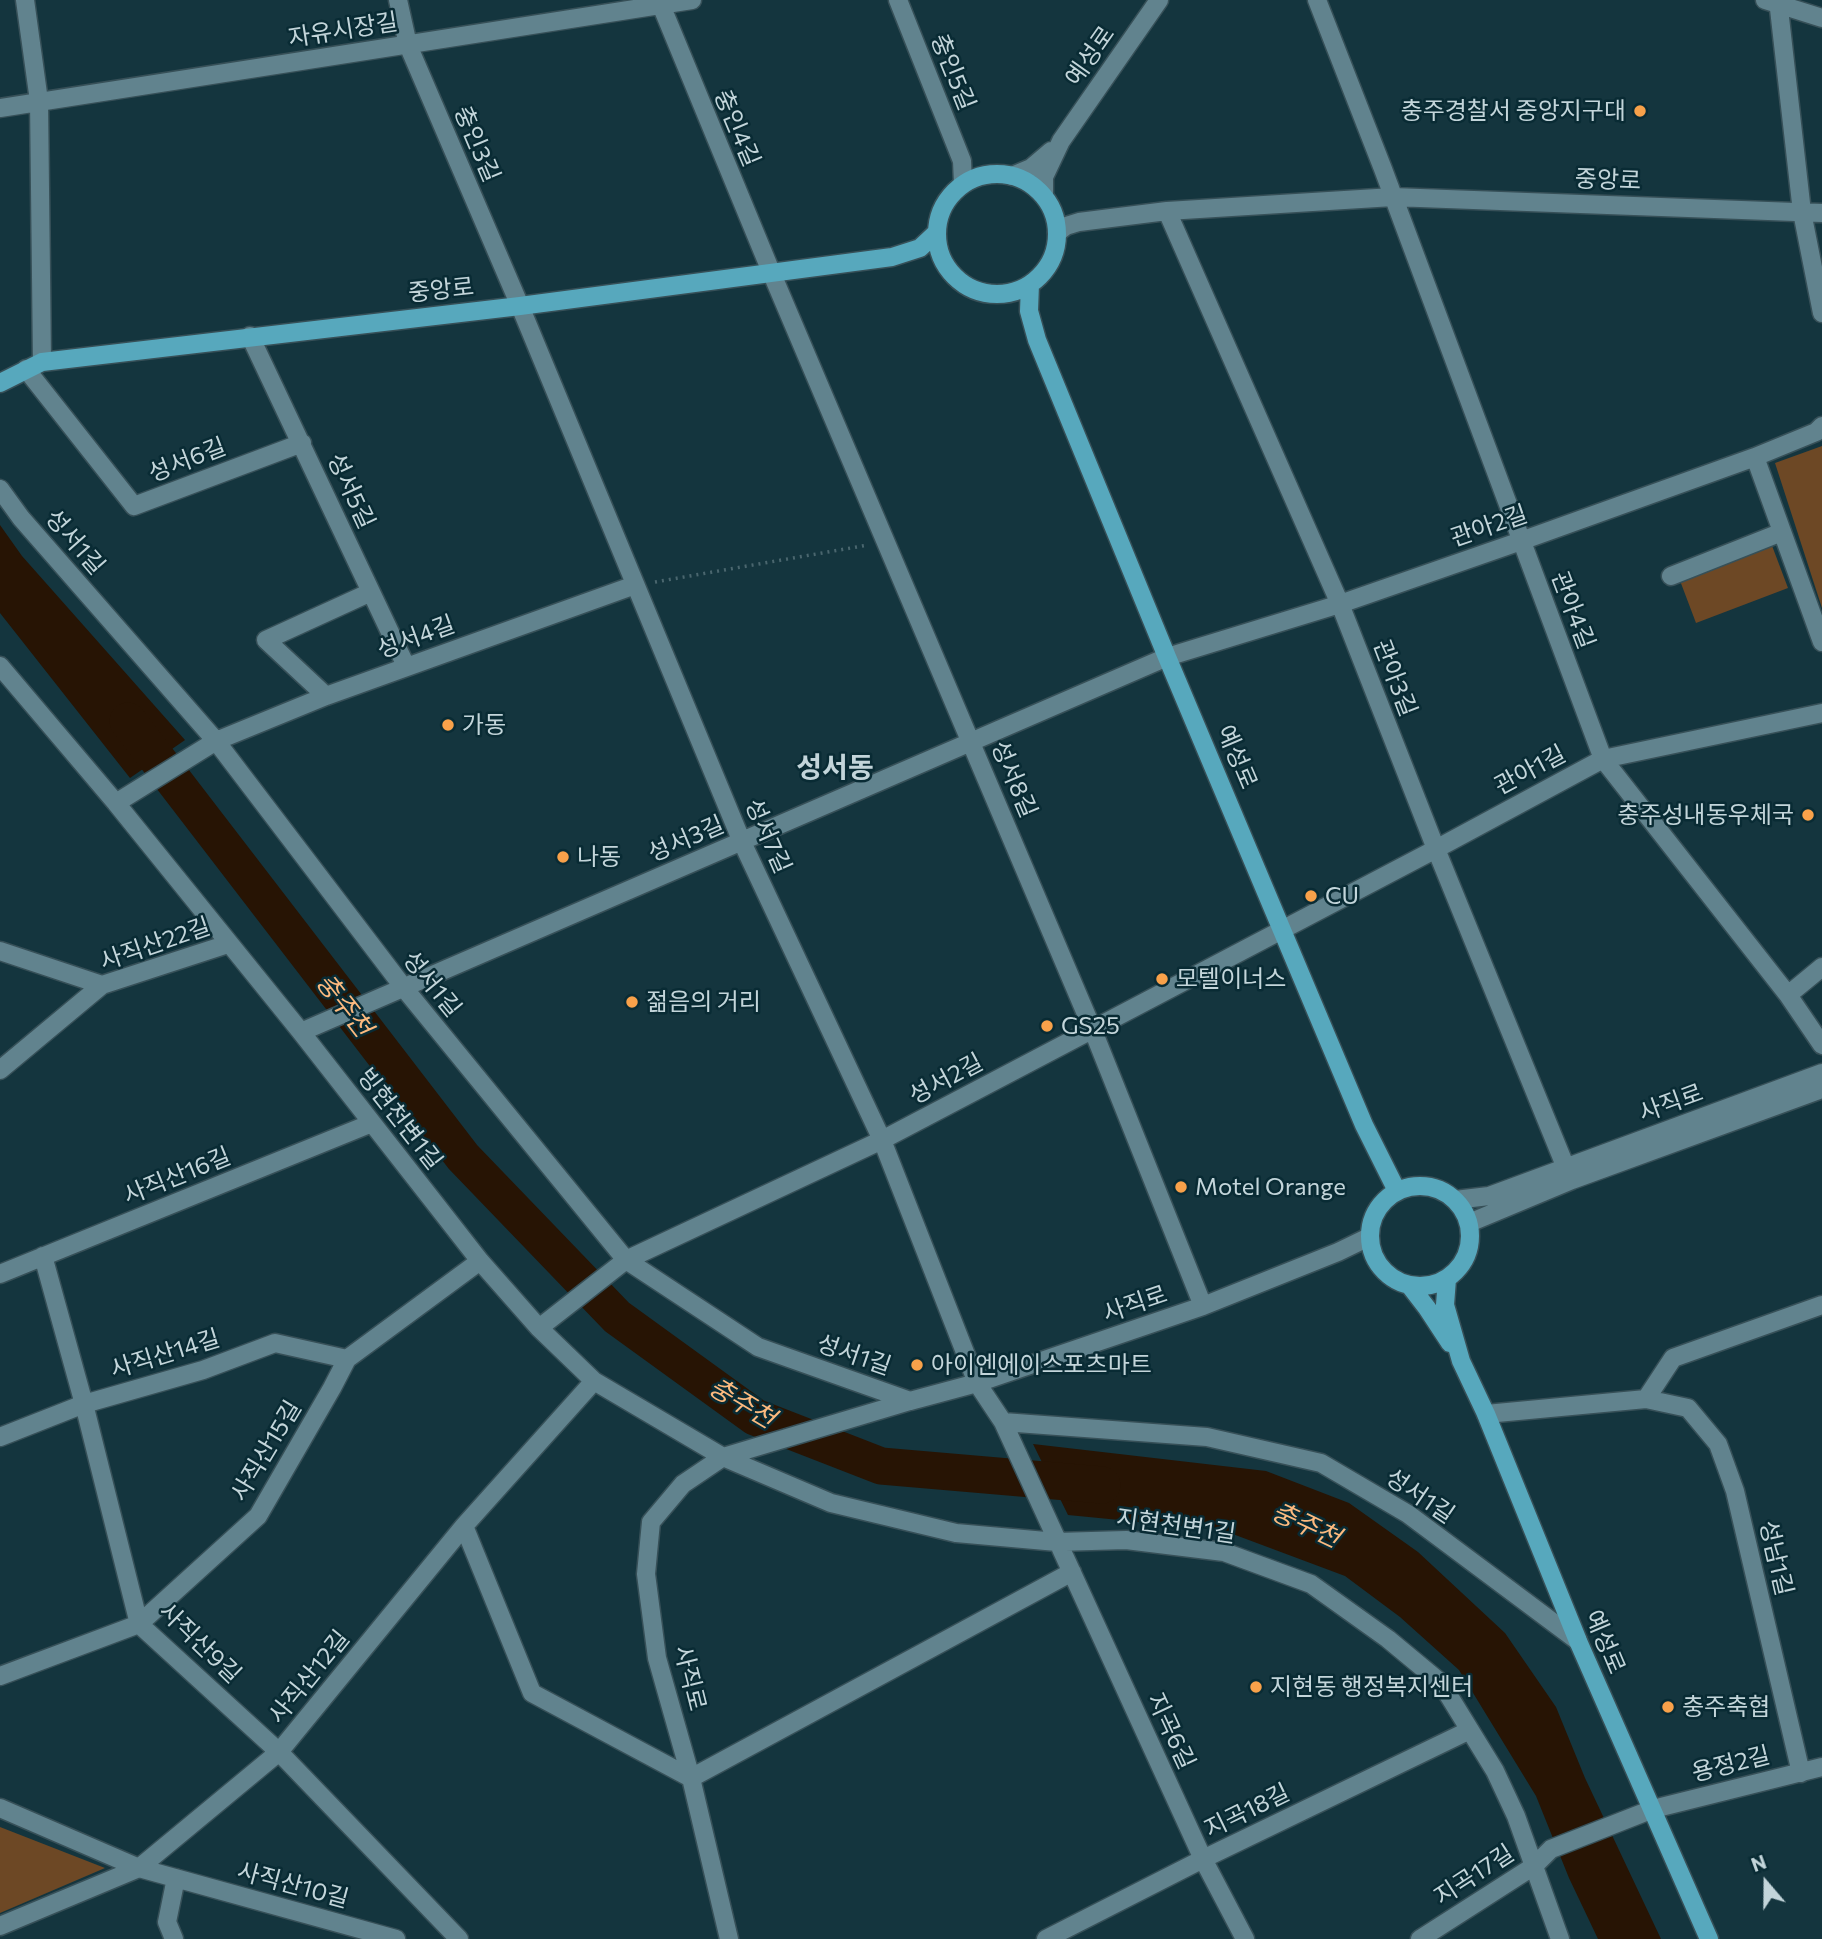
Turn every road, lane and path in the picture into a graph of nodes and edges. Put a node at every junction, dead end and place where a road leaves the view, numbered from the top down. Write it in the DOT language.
graph roads {
  1 [pos="24,0"];
  2 [pos="398,0"];
  3 [pos="692,0"];
  4 [pos="898,0"];
  5 [pos="1159,0"];
  6 [pos="1317,0"];
  7 [pos="1774,1"];
  8 [pos="659,2"];
  9 [pos="1822,18"];
  10 [pos="408,45"];
  11 [pos="39,101"];
  12 [pos="0,108"];
  13 [pos="1060,141"];
  14 [pos="1012,176"];
  15 [pos="971,180"];
  16 [pos="1044,196"];
  17 [pos="1393,197"];
  18 [pos="1167,211"];
  19 [pos="1802,212"];
  20 [pos="1822,213"];
  21 [pos="1056,225"];
  22 [pos="936,233"];
  23 [pos="892,257"];
  24 [pos="948,270"];
  25 [pos="772,274"];
  26 [pos="1030,284"];
  27 [pos="999,294"];
  28 [pos="520,306"];
  29 [pos="1822,313"];
  30 [pos="250,336"];
  31 [pos="1037,341"];
  32 [pos="34,365"];
  33 [pos="0,383"];
  34 [pos="1822,426"];
  35 [pos="302,443"];
  36 [pos="1755,457"];
  37 [pos="0,489"];
  38 [pos="1782,532"];
  39 [pos="886,541"];
  40 [pos="1521,541"];
  41 [pos="1671,576"];
  42 [pos="635,585"];
  43 [pos="371,592"];
  44 [pos="1340,604"];
  45 [pos="1822,642"];
  46 [pos="1167,657"];
  47 [pos="407,666"];
  48 [pos="1,670"];
  49 [pos="326,696"];
  50 [pos="1822,713"];
  51 [pos="216,741"];
  52 [pos="972,743"];
  53 [pos="1603,759"];
  54 [pos="116,803"];
  55 [pos="742,842"];
  56 [pos="1436,849"];
  57 [pos="1283,929"];
  58 [pos="229,944"];
  59 [pos="0,951"];
  60 [pos="1822,967"];
  61 [pos="102,985"];
  62 [pos="404,988"];
  63 [pos="1788,995"];
  64 [pos="1092,1028"];
  65 [pos="301,1032"];
  66 [pos="1822,1045"];
  67 [pos="0,1070"];
  68 [pos="1822,1073"];
  69 [pos="1822,1089"];
  70 [pos="373,1124"];
  71 [pos="882,1140"];
  72 [pos="1566,1168"];
  73 [pos="1397,1191"];
  74 [pos="1455,1200"];
  75 [pos="1469,1223"];
  76 [pos="1369,1237"];
  77 [pos="43,1256"];
  78 [pos="626,1260"];
  79 [pos="480,1261"];
  80 [pos="0,1274"];
  81 [pos="1447,1279"];
  82 [pos="1410,1286"];
  83 [pos="1822,1305"];
  84 [pos="1203,1306"];
  85 [pos="539,1328"];
  86 [pos="347,1359"];
  87 [pos="1461,1361"];
  88 [pos="594,1381"];
  89 [pos="977,1384"];
  90 [pos="1646,1399"];
  91 [pos="911,1401"];
  92 [pos="84,1404"];
  93 [pos="1486,1414"];
  94 [pos="1003,1422"];
  95 [pos="0,1437"];
  96 [pos="723,1457"];
  97 [pos="464,1526"];
  98 [pos="1058,1542"];
  99 [pos="1072,1572"];
  100 [pos="139,1624"];
  101 [pos="1578,1641"];
  102 [pos="0,1676"];
  103 [pos="1470,1730"];
  104 [pos="279,1752"];
  105 [pos="1822,1767"];
  106 [pos="1801,1773"];
  107 [pos="691,1779"];
  108 [pos="0,1808"];
  109 [pos="1653,1809"];
  110 [pos="1551,1849"];
  111 [pos="1203,1859"];
  112 [pos="1534,1866"];
  113 [pos="139,1868"];
  114 [pos="176,1878"];
  115 [pos="0,1926"];
  116 [pos="174,1939"];
  117 [pos="396,1939"];
  118 [pos="459,1939"];
  119 [pos="729,1939"];
  120 [pos="1046,1939"];
  121 [pos="1245,1939"];
  122 [pos="1420,1939"];
  123 [pos="1560,1939"];
  124 [pos="1709,1939"];
  1 -- 11 [label="street"];
  2 -- 10 [label="street, 충인3길"];
  3 -- 8 [label="street, 자유시장길"];
  4 -- 15 [label="street, 충인5길"];
  5 -- 13 [label="street, 예성로"];
  6 -- 17 [label="street"];
  7 -- 9 [label="street"];
  7 -- 19 [label="street"];
  8 -- 10 [label="street, 자유시장길"];
  8 -- 25 [label="street, 충인4길"];
  10 -- 11 [label="street, 자유시장길"];
  10 -- 28 [label="street, 충인3길"];
  11 -- 12 [label="street, 자유시장길"];
  11 -- 32 [label="street"];
  13 -- 14 [label="street, 예성로"];
  13 -- 16 [label="street, 예성로"];
  14 -- 15 [label="main road"];
  14 -- 16 [label="main road"];
  15 -- 22 [label="main road"];
  16 -- 21 [label="main road"];
  17 -- 18 [label="street, 중앙로"];
  17 -- 19 [label="street, 중앙로"];
  17 -- 40 [label="street, 관아4길"];
  18 -- 21 [label="street, 중앙로"];
  18 -- 44 [label="street, 관아3길"];
  19 -- 20 [label="street, 중앙로"];
  19 -- 29 [label="street"];
  21 -- 26 [label="main road"];
  22 -- 23 [label="main road, 중앙로"];
  22 -- 24 [label="main road"];
  23 -- 24 [label="main road, 중앙로"];
  23 -- 25 [label="main road, 중앙로"];
  24 -- 27 [label="main road"];
  25 -- 28 [label="main road, 중앙로"];
  25 -- 39 [label="street, 성서8길"];
  26 -- 27 [label="main road"];
  26 -- 31 [label="main road, 예성로"];
  27 -- 31 [label="main road, 예성로"];
  28 -- 30 [label="main road, 중앙로"];
  28 -- 42 [label="street, 성서7길"];
  30 -- 32 [label="main road, 중앙로"];
  30 -- 35 [label="street, 성서5길"];
  31 -- 46 [label="main road, 예성로"];
  32 -- 33 [label="main road, 중앙로"];
  32 -- 35 [label="street, 성서6길"];
  34 -- 36 [label="street, 관아2길"];
  35 -- 43 [label="street, 성서5길"];
  36 -- 38 [label="street"];
  36 -- 40 [label="street, 관아2길"];
  37 -- 51 [label="street, 성서1길"];
  38 -- 41 [label="street"];
  38 -- 45 [label="street"];
  39 -- 42 [label="path"];
  39 -- 52 [label="street, 성서8길"];
  40 -- 44 [label="street, 관아2길"];
  40 -- 53 [label="street, 관아4길"];
  42 -- 47 [label="street, 성서4길"];
  42 -- 55 [label="street, 성서7길"];
  43 -- 47 [label="street, 성서5길"];
  43 -- 49 [label="street"];
  44 -- 46 [label="street, 관아2길"];
  44 -- 56 [label="street, 관아3길"];
  46 -- 52 [label="street, 성서3길"];
  46 -- 57 [label="main road, 예성로"];
  47 -- 49 [label="street, 성서4길"];
  48 -- 54 [label="street, 빙현천변1길"];
  49 -- 51 [label="street, 성서4길"];
  50 -- 53 [label="street, 관아1길"];
  51 -- 54 [label="street, 성서4길"];
  51 -- 62 [label="street, 성서1길"];
  52 -- 55 [label="street, 성서3길"];
  52 -- 64 [label="street, 성서8길"];
  53 -- 56 [label="street, 관아1길"];
  53 -- 63 [label="street, 관아4길"];
  54 -- 58 [label="street, 빙현천변1길"];
  55 -- 62 [label="street, 성서3길"];
  55 -- 71 [label="street, 성서7길"];
  56 -- 57 [label="street, 관아1길"];
  56 -- 72 [label="street, 관아3길"];
  57 -- 64 [label="street, 성서2길"];
  57 -- 73 [label="main road, 예성로"];
  58 -- 61 [label="street, 사직산22길"];
  58 -- 65 [label="street, 빙현천변1길"];
  59 -- 61 [label="street"];
  60 -- 63 [label="street"];
  61 -- 67 [label="street, 사직산22길"];
  62 -- 65 [label="street, 성서3길"];
  62 -- 78 [label="street, 성서1길"];
  63 -- 66 [label="street, 관아4길"];
  64 -- 71 [label="street, 성서2길"];
  64 -- 84 [label="street, 성서8길"];
  65 -- 70 [label="street, 빙현천변1길"];
  68 -- 72 [label="street, 사직로"];
  69 -- 75 [label="street, 사직로"];
  70 -- 77 [label="street, 사직산16길"];
  70 -- 79 [label="street, 빙현천변1길"];
  71 -- 78 [label="street, 성서2길"];
  71 -- 89 [label="street, 성서7길"];
  72 -- 74 [label="street, 사직로"];
  73 -- 74 [label="main road"];
  73 -- 76 [label="main road"];
  74 -- 75 [label="main road"];
  75 -- 81 [label="main road"];
  76 -- 82 [label="main road"];
  76 -- 84 [label="street, 사직로"];
  77 -- 80 [label="street, 사직산16길"];
  77 -- 92 [label="street, 사직산9길"];
  78 -- 85 [label="street, 성서2길"];
  78 -- 91 [label="street, 성서1길"];
  79 -- 85 [label="street, 빙현천변1길"];
  79 -- 86 [label="street, 사직산15길"];
  81 -- 82 [label="main road"];
  81 -- 87 [label="main road"];
  82 -- 87 [label="main road"];
  83 -- 90 [label="street"];
  84 -- 89 [label="street, 사직로"];
  85 -- 88 [label="street, 빙현천변1길"];
  86 -- 92 [label="street, 사직산14길"];
  86 -- 100 [label="street, 사직산15길"];
  87 -- 93 [label="main road, 예성로"];
  88 -- 96 [label="street, 빙현천변1길"];
  88 -- 97 [label="street, 사직산12길"];
  89 -- 91 [label="street, 사직로"];
  89 -- 94 [label="street, 성서7길"];
  90 -- 93 [label="street, 성남1길"];
  90 -- 106 [label="street, 성남1길"];
  91 -- 96 [label="street, 사직로"];
  92 -- 95 [label="street, 사직산14길"];
  92 -- 100 [label="street, 사직산9길"];
  93 -- 101 [label="main road, 예성로"];
  94 -- 98 [label="street, 지곡6길"];
  94 -- 101 [label="street, 성서1길"];
  96 -- 98 [label="street, 지현천변1길"];
  96 -- 107 [label="street, 사직로"];
  97 -- 104 [label="street, 사직산12길"];
  97 -- 107 [label="street"];
  98 -- 99 [label="street, 지곡6길"];
  98 -- 103 [label="street, 지현천변1길"];
  99 -- 107 [label="street"];
  99 -- 111 [label="street, 지곡6길"];
  100 -- 102 [label="street, 사직산15길"];
  100 -- 104 [label="street, 사직산9길"];
  101 -- 109 [label="main road, 예성로"];
  103 -- 111 [label="street, 지곡18길"];
  103 -- 112 [label="street, 지현천변1길"];
  104 -- 113 [label="street, 사직산12길"];
  104 -- 118 [label="street, 사직산9길"];
  105 -- 106 [label="street, 용정2길"];
  106 -- 109 [label="street, 용정2길"];
  107 -- 119 [label="street, 사직로"];
  108 -- 113 [label="street, 사직산10길"];
  109 -- 110 [label="street, 용정2길"];
  109 -- 124 [label="main road, 예성로"];
  110 -- 112 [label="street, 지곡17길"];
  111 -- 120 [label="street, 지곡18길"];
  111 -- 121 [label="street, 지곡6길"];
  112 -- 122 [label="street, 지곡17길"];
  112 -- 123 [label="street, 지현천변1길"];
  113 -- 114 [label="street, 사직산10길"];
  113 -- 115 [label="street, 사직산12길"];
  114 -- 116 [label="street"];
  114 -- 117 [label="street, 사직산10길"];
}
